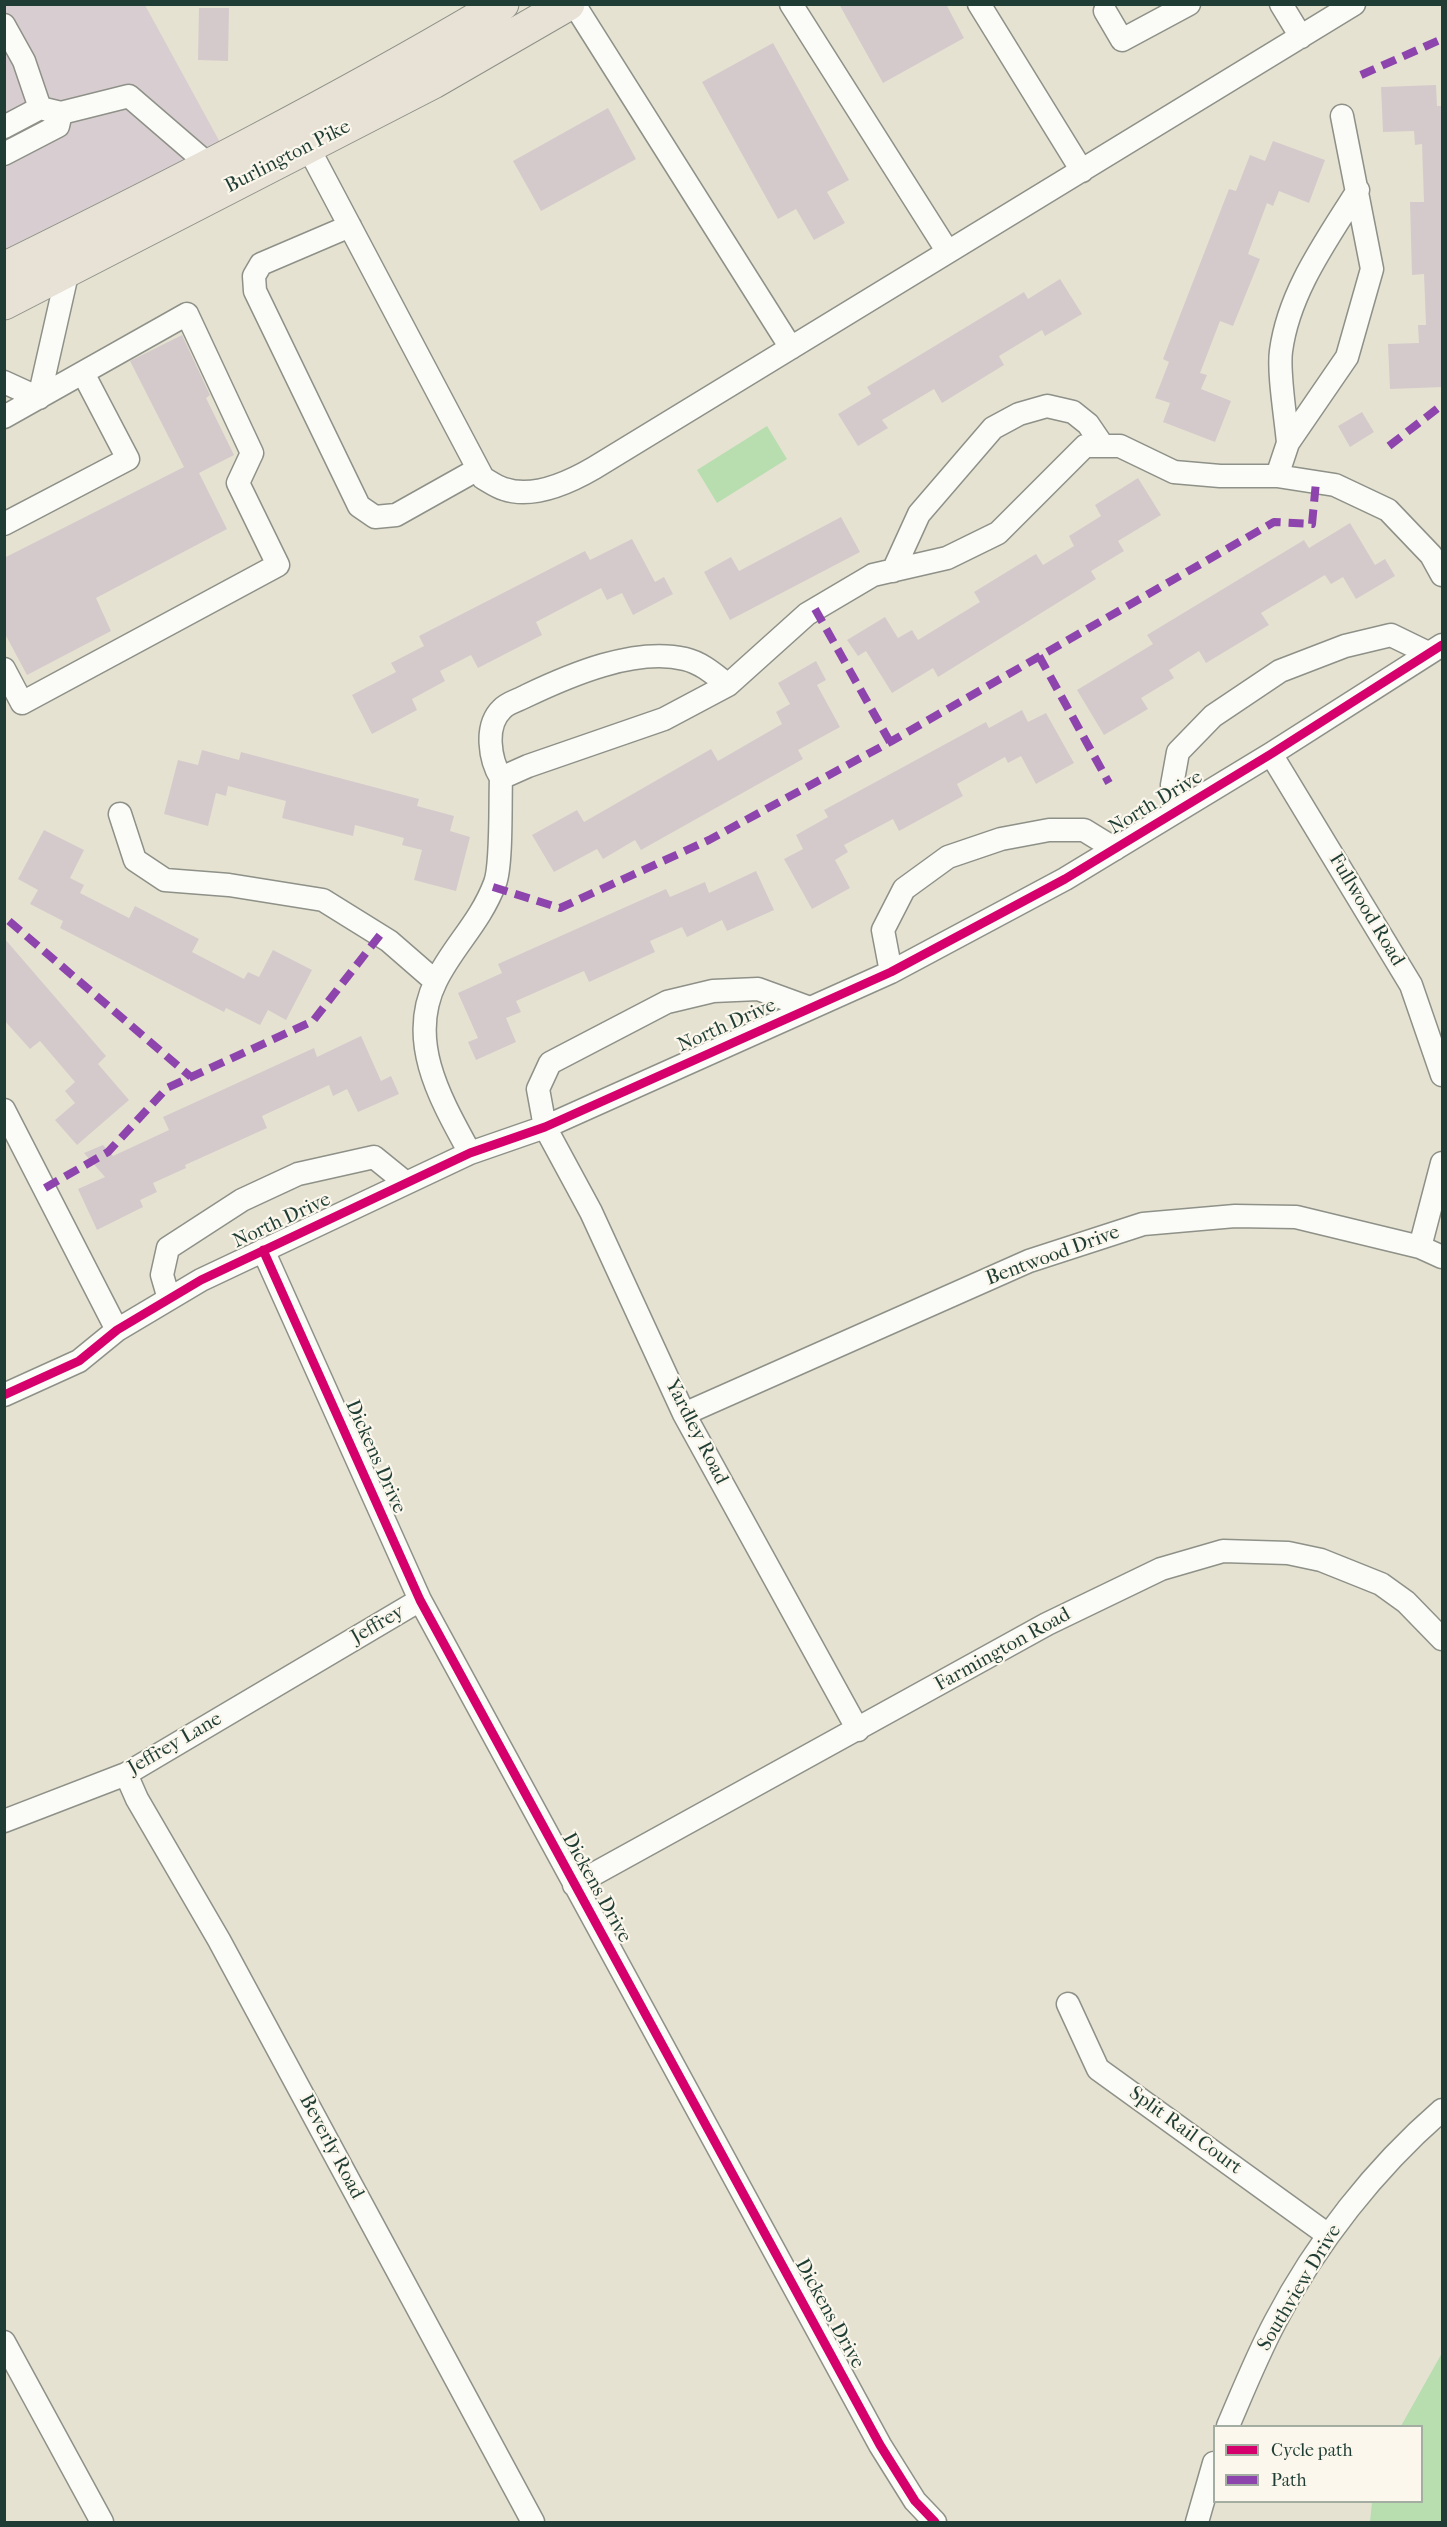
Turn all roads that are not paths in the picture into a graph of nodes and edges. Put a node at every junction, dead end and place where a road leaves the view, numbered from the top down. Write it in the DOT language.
graph roads {
  1 [pos="463,4"];
  2 [pos="502,4"];
  3 [pos="568,4"];
  4 [pos="574,4"];
  5 [pos="791,4"];
  6 [pos="980,4"];
  7 [pos="1189,4"];
  8 [pos="1281,4"];
  9 [pos="1354,4"];
  10 [pos="1105,11"];
  11 [pos="4,25"];
  12 [pos="447,37"];
  13 [pos="1302,37"];
  14 [pos="51,110"];
  15 [pos="1342,116"];
  16 [pos="4,127"];
  17 [pos="308,147"];
  18 [pos="4,154"];
  19 [pos="208,165"];
  20 [pos="1082,171"];
  21 [pos="1358,190"];
  22 [pos="350,226"];
  23 [pos="4,252"];
  24 [pos="948,252"];
  25 [pos="62,257"];
  26 [pos="4,268"];
  27 [pos="4,303"];
  28 [pos="791,348"];
  29 [pos="83,373"];
  30 [pos="4,382"];
  31 [pos="39,398"];
  32 [pos="4,417"];
  33 [pos="1288,443"];
  34 [pos="1103,446"];
  35 [pos="478,469"];
  36 [pos="1277,476"];
  37 [pos="4,524"];
  38 [pos="893,571"];
  39 [pos="1443,575"];
  40 [pos="1435,649"];
  41 [pos="4,669"];
  42 [pos="728,685"];
  43 [pos="1271,754"];
  44 [pos="501,778"];
  45 [pos="1178,810"];
  46 [pos="120,814"];
  47 [pos="1115,849"];
  48 [pos="891,972"];
  49 [pos="435,981"];
  50 [pos="810,1008"];
  51 [pos="1443,1075"];
  52 [pos="4,1110"];
  53 [pos="545,1127"];
  54 [pos="470,1153"];
  55 [pos="1443,1163"];
  56 [pos="406,1183"];
  57 [pos="1420,1247"];
  58 [pos="263,1250"];
  59 [pos="1443,1257"];
  60 [pos="169,1299"];
  61 [pos="117,1330"];
  62 [pos="4,1395"];
  63 [pos="684,1414"];
  64 [pos="420,1600"];
  65 [pos="1443,1639"];
  66 [pos="336,1649"];
  67 [pos="858,1730"];
  68 [pos="126,1774"];
  69 [pos="4,1821"];
  70 [pos="574,1885"];
  71 [pos="1068,2004"];
  72 [pos="1443,2110"];
  73 [pos="1329,2235"];
  74 [pos="4,2342"];
  75 [pos="1229,2425"];
  76 [pos="1213,2470"];
  77 [pos="102,2523"];
  78 [pos="533,2523"];
  79 [pos="935,2523"];
  80 [pos="1197,2523"];
  1 -- 12 [label="street"];
  2 -- 12 [label="highway, Burlington Pike"];
  3 -- 17 [label="highway, Burlington Pike"];
  4 -- 28 [label="street"];
  5 -- 24 [label="street"];
  6 -- 20 [label="street"];
  7 -- 10 [label="street"];
  8 -- 13 [label="street"];
  9 -- 13 [label="street"];
  11 -- 14 [label="street"];
  12 -- 19 [label="highway, Burlington Pike"];
  13 -- 20 [label="street"];
  14 -- 16 [label="street"];
  14 -- 18 [label="street"];
  14 -- 19 [label="street"];
  15 -- 21 [label="street"];
  17 -- 22 [label="street"];
  17 -- 25 [label="highway, Burlington Pike"];
  19 -- 25 [label="highway, Burlington Pike"];
  20 -- 24 [label="street"];
  21 -- 33 [label="street"];
  21 -- 33 [label="street"];
  22 -- 35 [label="street"];
  22 -- 35 [label="street"];
  23 -- 25 [label="highway"];
  24 -- 28 [label="street"];
  25 -- 26 [label="highway, Burlington Pike"];
  25 -- 27 [label="highway, Burlington Pike"];
  25 -- 31 [label="street"];
  28 -- 35 [label="street"];
  29 -- 31 [label="street"];
  29 -- 37 [label="street"];
  29 -- 41 [label="street"];
  30 -- 31 [label="street"];
  31 -- 32 [label="street"];
  33 -- 36 [label="street"];
  34 -- 36 [label="street"];
  34 -- 38 [label="street"];
  34 -- 38 [label="street"];
  36 -- 39 [label="street"];
  38 -- 42 [label="street"];
  40 -- 43 [label="street, North Drive"];
  40 -- 45 [label="street"];
  42 -- 44 [label="street"];
  42 -- 44 [label="street"];
  43 -- 45 [label="street, North Drive"];
  43 -- 51 [label="street, Fullwood Road"];
  44 -- 49 [label="street"];
  45 -- 47 [label="street, North Drive"];
  46 -- 49 [label="street"];
  47 -- 48 [label="street, North Drive"];
  47 -- 48 [label="street"];
  48 -- 50 [label="street, North Drive"];
  49 -- 54 [label="street"];
  50 -- 53 [label="street, North Drive"];
  50 -- 53 [label="street, Yardley Road"];
  52 -- 61 [label="street"];
  53 -- 54 [label="street, North Drive"];
  53 -- 63 [label="street, Yardley Road"];
  54 -- 56 [label="street, North Drive"];
  55 -- 57 [label="street"];
  56 -- 58 [label="street, North Drive"];
  56 -- 60 [label="street"];
  57 -- 59 [label="street, Bentwood Drive"];
  57 -- 63 [label="street, Bentwood Drive"];
  58 -- 60 [label="street, North Drive"];
  58 -- 64 [label="street, Dickens Drive"];
  60 -- 61 [label="street, North Drive"];
  61 -- 62 [label="street, North Drive"];
  63 -- 67 [label="street, Yardley Road"];
  64 -- 66 [label="street, Jeffrey"];
  64 -- 70 [label="street, Dickens Drive"];
  65 -- 67 [label="street, Farmington Road"];
  66 -- 68 [label="street, Jeffrey Lane"];
  67 -- 70 [label="street, Farmington Road"];
  68 -- 69 [label="street, Jeffrey Lane"];
  68 -- 78 [label="street, Beverly Road"];
  70 -- 79 [label="street, Dickens Drive"];
  71 -- 73 [label="street, Split Rail Court"];
  72 -- 73 [label="street, Southview Drive"];
  73 -- 75 [label="street, Southview Drive"];
  74 -- 77 [label="street"];
  76 -- 80 [label="street"];
}
